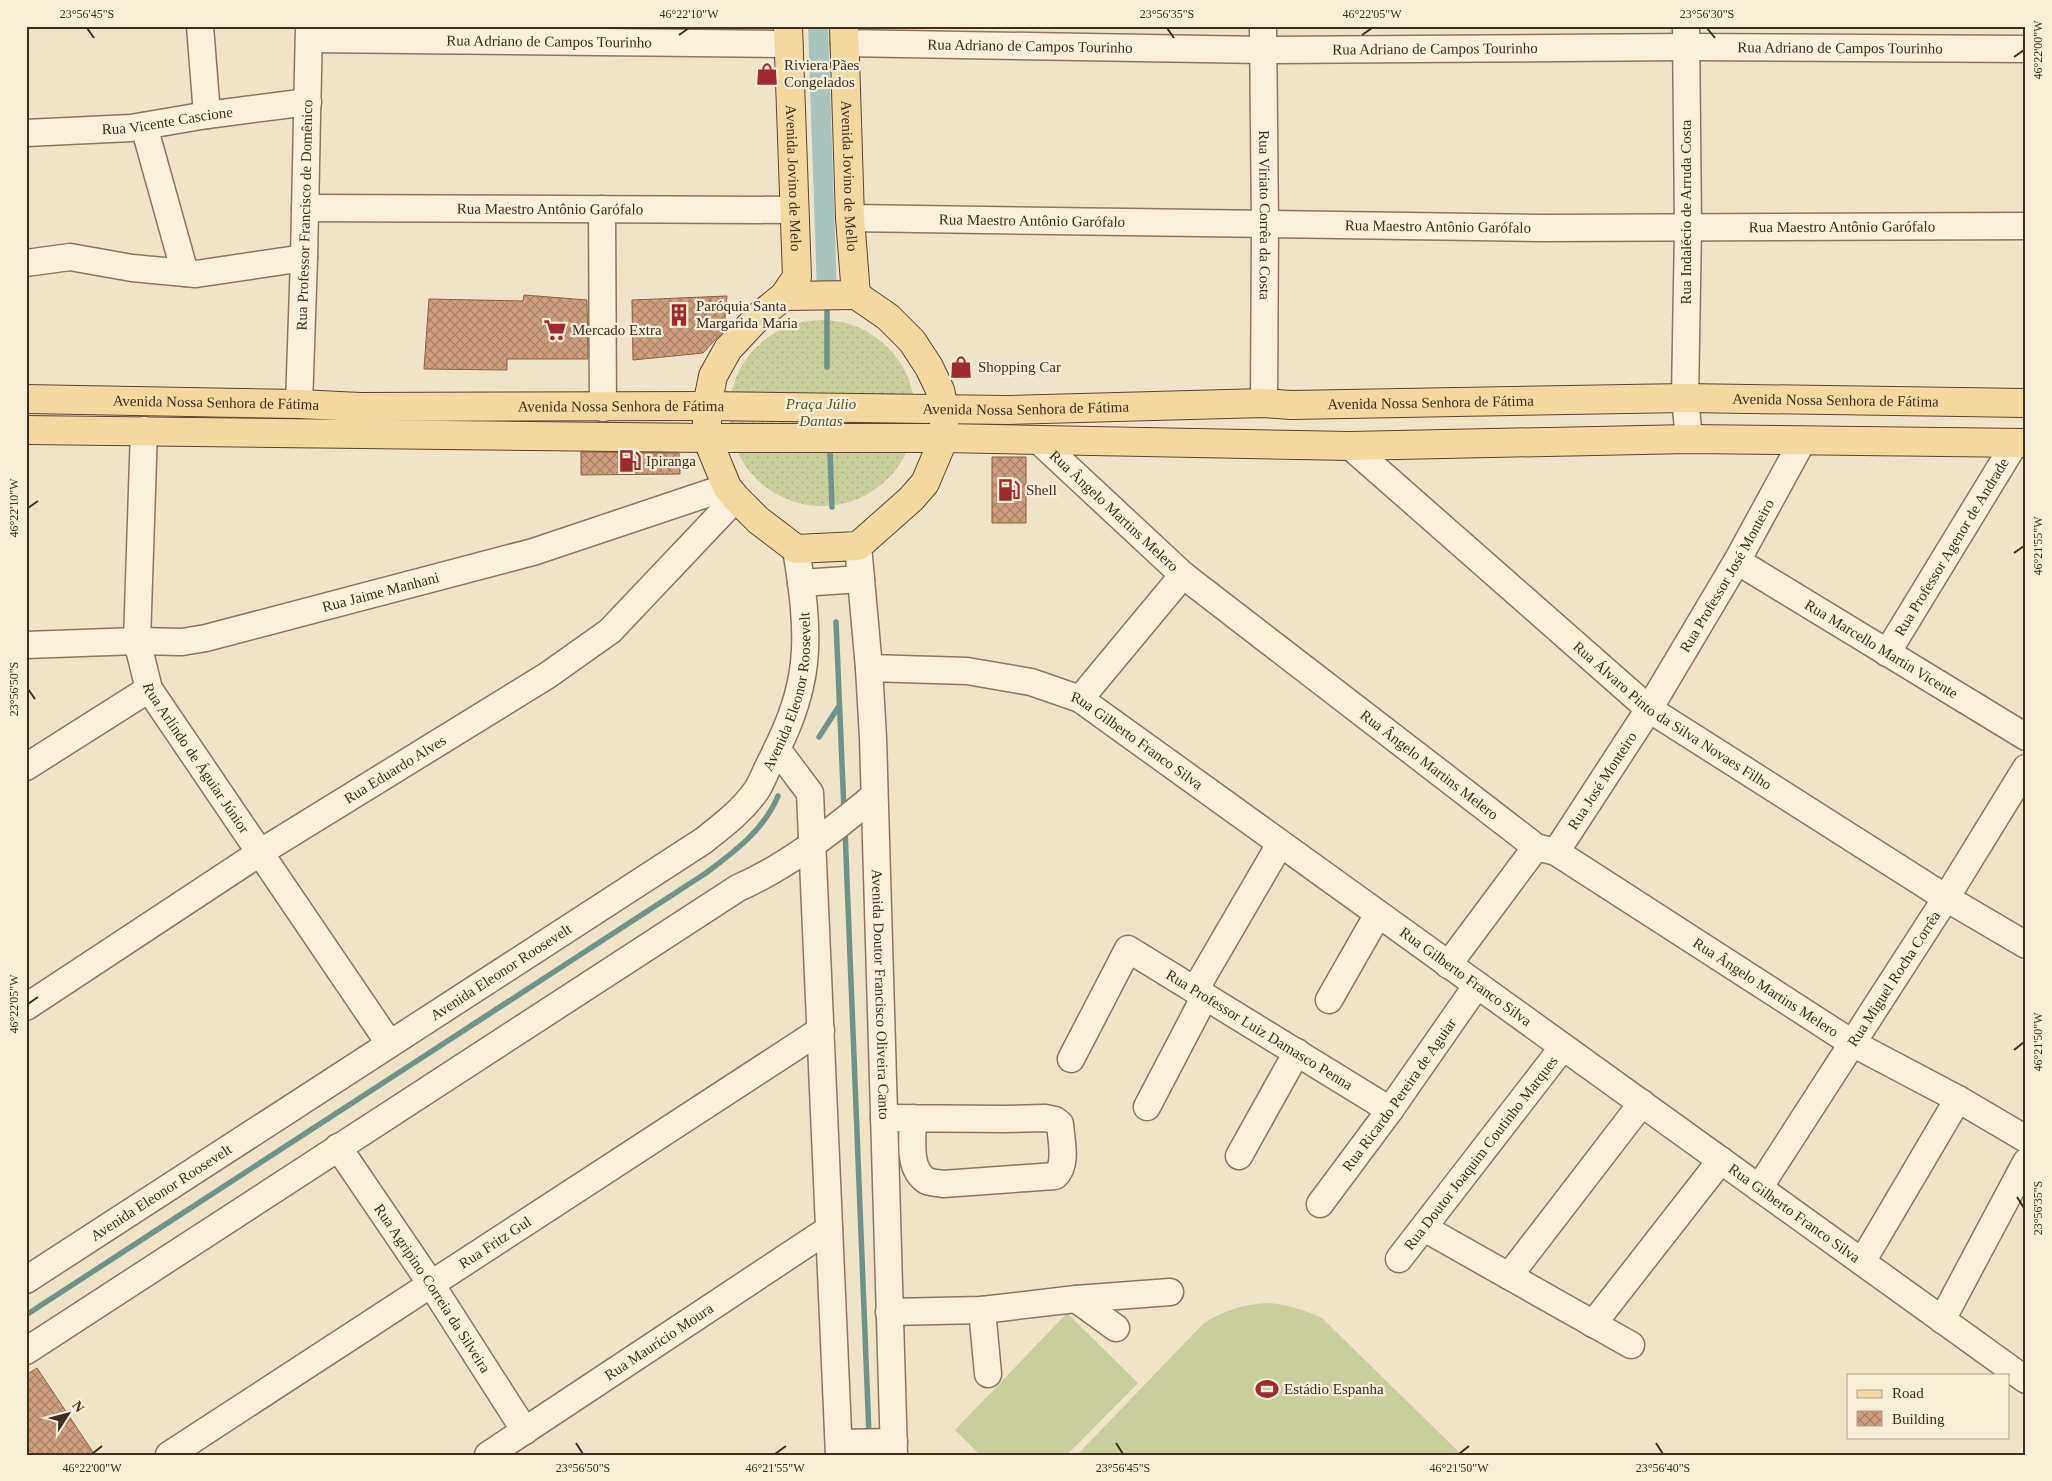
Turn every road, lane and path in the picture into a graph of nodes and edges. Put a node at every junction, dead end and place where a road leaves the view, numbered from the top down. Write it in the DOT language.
graph roads {
  1 [pos="200,26"];
  2 [pos="309,33"];
  3 [pos="844,34"];
  4 [pos="788,35"];
  5 [pos="1686,37"];
  6 [pos="1263,38"];
  7 [pos="2026,49"];
  8 [pos="308,102"];
  9 [pos="208,115"];
  10 [pos="144,126"];
  11 [pos="26,133"];
  12 [pos="306,208"];
  13 [pos="602,209"];
  14 [pos="794,210"];
  15 [pos="850,218"];
  16 [pos="1266,225"];
  17 [pos="2026,226"];
  18 [pos="1688,228"];
  19 [pos="304,258"];
  20 [pos="26,263"];
  21 [pos="185,273"];
  22 [pos="795,296"];
  23 [pos="849,296"];
  24 [pos="1685,398"];
  25 [pos="26,399"];
  26 [pos="1264,403"];
  27 [pos="2026,403"];
  28 [pos="299,404"];
  29 [pos="706,406"];
  30 [pos="603,408"];
  31 [pos="944,409"];
  32 [pos="26,430"];
  33 [pos="144,430"];
  34 [pos="707,438"];
  35 [pos="944,438"];
  36 [pos="1688,439"];
  37 [pos="1038,440"];
  38 [pos="1803,440"];
  39 [pos="2020,443"];
  40 [pos="1350,446"];
  41 [pos="731,492"];
  42 [pos="858,546"];
  43 [pos="796,549"];
  44 [pos="1737,561"];
  45 [pos="1183,575"];
  46 [pos="861,579"];
  47 [pos="801,583"];
  48 [pos="137,641"];
  49 [pos="26,645"];
  50 [pos="1888,653"];
  51 [pos="869,668"];
  52 [pos="149,688"];
  53 [pos="1080,699"];
  54 [pos="1649,709"];
  55 [pos="2026,737"];
  56 [pos="777,749"];
  57 [pos="26,767"];
  58 [pos="2026,768"];
  59 [pos="870,799"];
  60 [pos="813,844"];
  61 [pos="1280,844"];
  62 [pos="1546,849"];
  63 [pos="261,852"];
  64 [pos="1946,898"];
  65 [pos="1378,914"];
  66 [pos="2026,945"];
  67 [pos="1448,965"];
  68 [pos="1477,985"];
  69 [pos="1200,993"];
  70 [pos="1329,1000"];
  71 [pos="26,1007"];
  72 [pos="821,1030"];
  73 [pos="389,1043"];
  74 [pos="1852,1043"];
  75 [pos="1562,1047"];
  76 [pos="1297,1052"];
  77 [pos="1071,1059"];
  78 [pos="1958,1099"];
  79 [pos="1642,1103"];
  80 [pos="1147,1107"];
  81 [pos="1390,1110"];
  82 [pos="884,1118"];
  83 [pos="913,1118"];
  84 [pos="2026,1139"];
  85 [pos="338,1147"];
  86 [pos="1239,1156"];
  87 [pos="1721,1160"];
  88 [pos="2026,1162"];
  89 [pos="1760,1188"];
  90 [pos="1320,1204"];
  91 [pos="1424,1228"];
  92 [pos="829,1230"];
  93 [pos="1399,1259"];
  94 [pos="1862,1262"];
  95 [pos="1509,1276"];
  96 [pos="26,1280"];
  97 [pos="431,1284"];
  98 [pos="1170,1292"];
  99 [pos="1076,1299"];
  100 [pos="982,1310"];
  101 [pos="889,1312"];
  102 [pos="1942,1320"];
  103 [pos="1593,1324"];
  104 [pos="1116,1328"];
  105 [pos="1631,1345"];
  106 [pos="26,1351"];
  107 [pos="988,1374"];
  108 [pos="2026,1380"];
  109 [pos="525,1431"];
  110 [pos="892,1446"];
  111 [pos="839,1449"];
  112 [pos="169,1455"];
  113 [pos="488,1455"];
  1 -- 9 [label="street"];
  2 -- 4 [label="street, Rua Adriano de Campos Tourinho"];
  2 -- 8 [label="street, Rua Professor Francisco de Domênico"];
  3 -- 6 [label="street, Rua Adriano de Campos Tourinho"];
  3 -- 15 [label="main road, Avenida Jovino de Mello"];
  4 -- 14 [label="main road, Avenida Jovino de Melo"];
  5 -- 6 [label="street, Rua Adriano de Campos Tourinho"];
  5 -- 7 [label="street, Rua Adriano de Campos Tourinho"];
  5 -- 18 [label="street, Rua Indalécio de Arruda Costa"];
  6 -- 16 [label="street, Rua Viriato Corrêa da Costa"];
  8 -- 9 [label="street, Rua Vicente Cascione"];
  8 -- 12 [label="street, Rua Professor Francisco de Domênico"];
  9 -- 10 [label="street, Rua Vicente Cascione"];
  10 -- 11 [label="street, Rua Vicente Cascione"];
  10 -- 21 [label="street"];
  12 -- 13 [label="street, Rua Maestro Antônio Garófalo"];
  12 -- 19 [label="street, Rua Professor Francisco de Domênico"];
  13 -- 14 [label="street, Rua Maestro Antônio Garófalo"];
  13 -- 30 [label="street"];
  14 -- 22 [label="main road, Avenida Jovino de Melo"];
  15 -- 16 [label="street, Rua Maestro Antônio Garófalo"];
  15 -- 23 [label="main road, Avenida Jovino de Mello"];
  16 -- 18 [label="street, Rua Maestro Antônio Garófalo"];
  16 -- 26 [label="street, Rua Viriato Corrêa da Costa"];
  17 -- 18 [label="street, Rua Maestro Antônio Garófalo"];
  18 -- 24 [label="street, Rua Indalécio de Arruda Costa"];
  19 -- 21 [label="street"];
  19 -- 28 [label="street, Rua Professor Francisco de Domênico"];
  20 -- 21 [label="street"];
  22 -- 23 [label="main road"];
  22 -- 29 [label="main road"];
  23 -- 31 [label="main road"];
  24 -- 26 [label="main road, Avenida Nossa Senhora de Fátima"];
  24 -- 27 [label="main road, Avenida Nossa Senhora de Fátima"];
  24 -- 36 [label="street, Rua Indalécio de Arruda Costa"];
  25 -- 28 [label="main road, Avenida Nossa Senhora de Fátima"];
  26 -- 31 [label="main road, Avenida Nossa Senhora de Fátima"];
  28 -- 30 [label="main road, Avenida Nossa Senhora de Fátima"];
  29 -- 30 [label="main road, Avenida Nossa Senhora de Fátima"];
  29 -- 31 [label="main road, Avenida Nossa Senhora de Fátima"];
  29 -- 34 [label="main road"];
  31 -- 35 [label="main road"];
  32 -- 33 [label="main road, Avenida Nossa Senhora de Fátima"];
  33 -- 34 [label="main road, Avenida Nossa Senhora de Fátima"];
  33 -- 48 [label="street, Rua Arlíndo de Águiar Júnior"];
  34 -- 35 [label="main road, Avenida Nossa Senhora de Fátima"];
  34 -- 41 [label="main road"];
  35 -- 37 [label="main road, Avenida Nossa Senhora de Fátima"];
  35 -- 42 [label="main road"];
  36 -- 38 [label="main road, Avenida Nossa Senhora de Fátima"];
  36 -- 40 [label="main road, Avenida Nossa Senhora de Fátima"];
  37 -- 40 [label="main road, Avenida Nossa Senhora de Fátima"];
  37 -- 45 [label="street, Rua Ângelo Martins Melero"];
  38 -- 39 [label="main road, Avenida Nossa Senhora de Fátima"];
  38 -- 44 [label="street, Rua Professor José Monteiro"];
  39 -- 50 [label="street, Rua Professor Agenor de Andrade"];
  40 -- 54 [label="street, Rua Álvaro Pinto da Silva Novaes Filho"];
  41 -- 43 [label="main road"];
  41 -- 48 [label="street, Rua Jaime Manhani"];
  41 -- 63 [label="street, Rua Eduardo Alves"];
  42 -- 43 [label="main road"];
  42 -- 46 [label="street, Avenida Doutor Francisco Oliveira Canto"];
  43 -- 47 [label="street, Avenida Eleonor Roosevelt"];
  44 -- 50 [label="street, Rua Marcello Martin Vicente"];
  44 -- 54 [label="street, Rua Professor José Monteiro"];
  45 -- 53 [label="street"];
  45 -- 62 [label="street, Rua Ângelo Martins Melero"];
  46 -- 47 [label="street"];
  46 -- 51 [label="street, Avenida Doutor Francisco Oliveira Canto"];
  47 -- 56 [label="street, Avenida Eleonor Roosevelt"];
  48 -- 49 [label="street, Rua Jaime Manhani"];
  48 -- 52 [label="street, Rua Arlíndo de Águiar Júnior"];
  50 -- 55 [label="street, Rua Marcello Martin Vicente"];
  51 -- 53 [label="street, Rua Gilberto Franco Silva"];
  51 -- 59 [label="street, Avenida Doutor Francisco Oliveira Canto"];
  52 -- 57 [label="street"];
  52 -- 63 [label="street, Rua Arlíndo de Águiar Júnior"];
  53 -- 61 [label="street, Rua Gilberto Franco Silva"];
  54 -- 62 [label="street, Rua José Monteiro"];
  54 -- 64 [label="street, Rua Álvaro Pinto da Silva Novaes Filho"];
  56 -- 60 [label="street"];
  56 -- 73 [label="street, Avenida Eleonor Roosevelt"];
  58 -- 64 [label="street, Rua Miguel Rocha Corrêa"];
  59 -- 60 [label="street"];
  59 -- 82 [label="street, Avenida Doutor Francisco Oliveira Canto"];
  60 -- 72 [label="street"];
  60 -- 85 [label="street"];
  61 -- 65 [label="street, Rua Gilberto Franco Silva"];
  61 -- 69 [label="street"];
  62 -- 67 [label="street"];
  62 -- 74 [label="street, Rua Ângelo Martins Melero"];
  63 -- 71 [label="street, Rua Eduardo Alves"];
  63 -- 73 [label="street, Rua Arlíndo de Águiar Júnior"];
  64 -- 66 [label="street, Rua Álvaro Pinto da Silva Novaes Filho"];
  64 -- 74 [label="street, Rua Miguel Rocha Corrêa"];
  65 -- 67 [label="street, Rua Gilberto Franco Silva"];
  65 -- 70 [label="street"];
  67 -- 68 [label="street, Rua Gilberto Franco Silva"];
  68 -- 75 [label="street, Rua Gilberto Franco Silva"];
  68 -- 81 [label="street, Rua Ricardo Pereira de Aguiar"];
  69 -- 76 [label="street, Rua Professor Luiz Damasco Penna"];
  69 -- 77 [label="street, Rua Professor Luiz Damasco Penna"];
  69 -- 80 [label="street"];
  72 -- 92 [label="street"];
  72 -- 97 [label="street, Rua Fritz Gul"];
  73 -- 96 [label="street, Avenida Eleonor Roosevelt"];
  74 -- 78 [label="street, Rua Ângelo Martins Melero"];
  74 -- 89 [label="street, Rua Miguel Rocha Corrêa"];
  75 -- 79 [label="street, Rua Gilberto Franco Silva"];
  75 -- 91 [label="street, Rua Doutor Joaquim Coutinho Marques"];
  76 -- 81 [label="street, Rua Professor Luiz Damasco Penna"];
  76 -- 86 [label="street"];
  78 -- 84 [label="street, Rua Ângelo Martins Melero"];
  78 -- 94 [label="street"];
  79 -- 87 [label="street, Rua Gilberto Franco Silva"];
  79 -- 95 [label="street"];
  81 -- 90 [label="street, Rua Ricardo Pereira de Aguiar"];
  82 -- 83 [label="street"];
  82 -- 101 [label="street, Avenida Doutor Francisco Oliveira Canto"];
  83 -- 83 [label="street"];
  85 -- 97 [label="street, Rua Agripino Correia da Silveira"];
  85 -- 106 [label="street"];
  87 -- 89 [label="street, Rua Gilberto Franco Silva"];
  87 -- 103 [label="street"];
  88 -- 102 [label="street"];
  89 -- 94 [label="street, Rua Gilberto Franco Silva"];
  91 -- 93 [label="street, Rua Doutor Joaquim Coutinho Marques"];
  91 -- 95 [label="street"];
  92 -- 109 [label="street, Rua Maurício Moura"];
  92 -- 111 [label="street"];
  94 -- 102 [label="street, Rua Gilberto Franco Silva"];
  95 -- 103 [label="street"];
  97 -- 109 [label="street, Rua Agripino Correia da Silveira"];
  97 -- 112 [label="street, Rua Fritz Gul"];
  98 -- 99 [label="street"];
  99 -- 100 [label="street"];
  99 -- 104 [label="street"];
  100 -- 101 [label="street"];
  100 -- 107 [label="street"];
  101 -- 110 [label="street, Avenida Doutor Francisco Oliveira Canto"];
  102 -- 108 [label="street, Rua Gilberto Franco Silva"];
  103 -- 105 [label="street"];
  109 -- 113 [label="street, Rua Maurício Moura"];
  110 -- 111 [label="street"];
}
